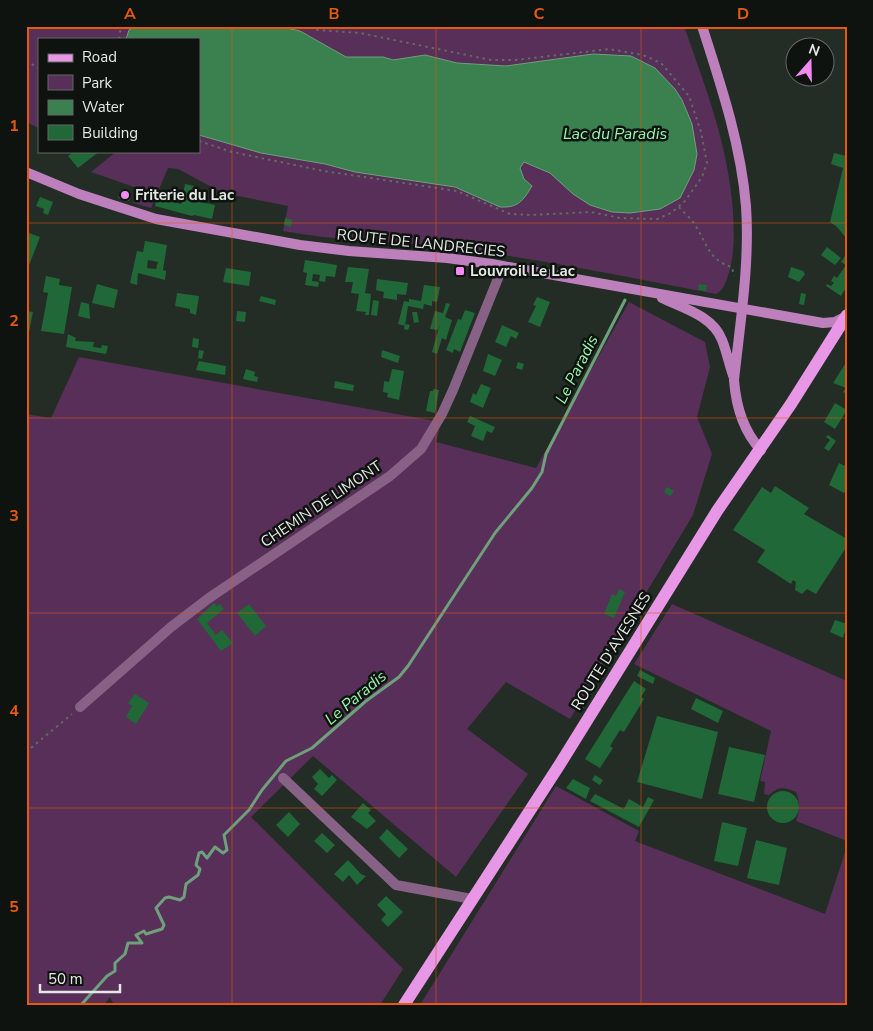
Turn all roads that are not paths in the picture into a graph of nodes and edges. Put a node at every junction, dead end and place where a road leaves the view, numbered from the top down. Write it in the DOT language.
graph roads {
  1 [pos="702,26"];
  2 [pos="26,172"];
  3 [pos="503,266"];
  4 [pos="647,291"];
  5 [pos="742,309"];
  6 [pos="846,316"];
  7 [pos="734,380"];
  8 [pos="761,450"];
  9 [pos="80,707"];
  10 [pos="283,778"];
  11 [pos="472,899"];
  12 [pos="404,1005"];
  1 -- 5 [label="main road"];
  2 -- 3 [label="main road, ROUTE DE LANDRECIES"];
  3 -- 4 [label="main road, ROUTE DE LANDRECIES"];
  3 -- 9 [label="street, CHEMIN DE LIMONT"];
  4 -- 5 [label="main road, ROUTE DE LANDRECIES"];
  4 -- 7 [label="main road"];
  5 -- 6 [label="main road, ROUTE DE LANDRECIES"];
  5 -- 7 [label="main road"];
  6 -- 8 [label="main road, ROUTE D'AVESNES"];
  7 -- 8 [label="main road"];
  8 -- 11 [label="main road, ROUTE D'AVESNES"];
  10 -- 11 [label="street"];
  11 -- 12 [label="main road, ROUTE D'AVESNES"];
}
